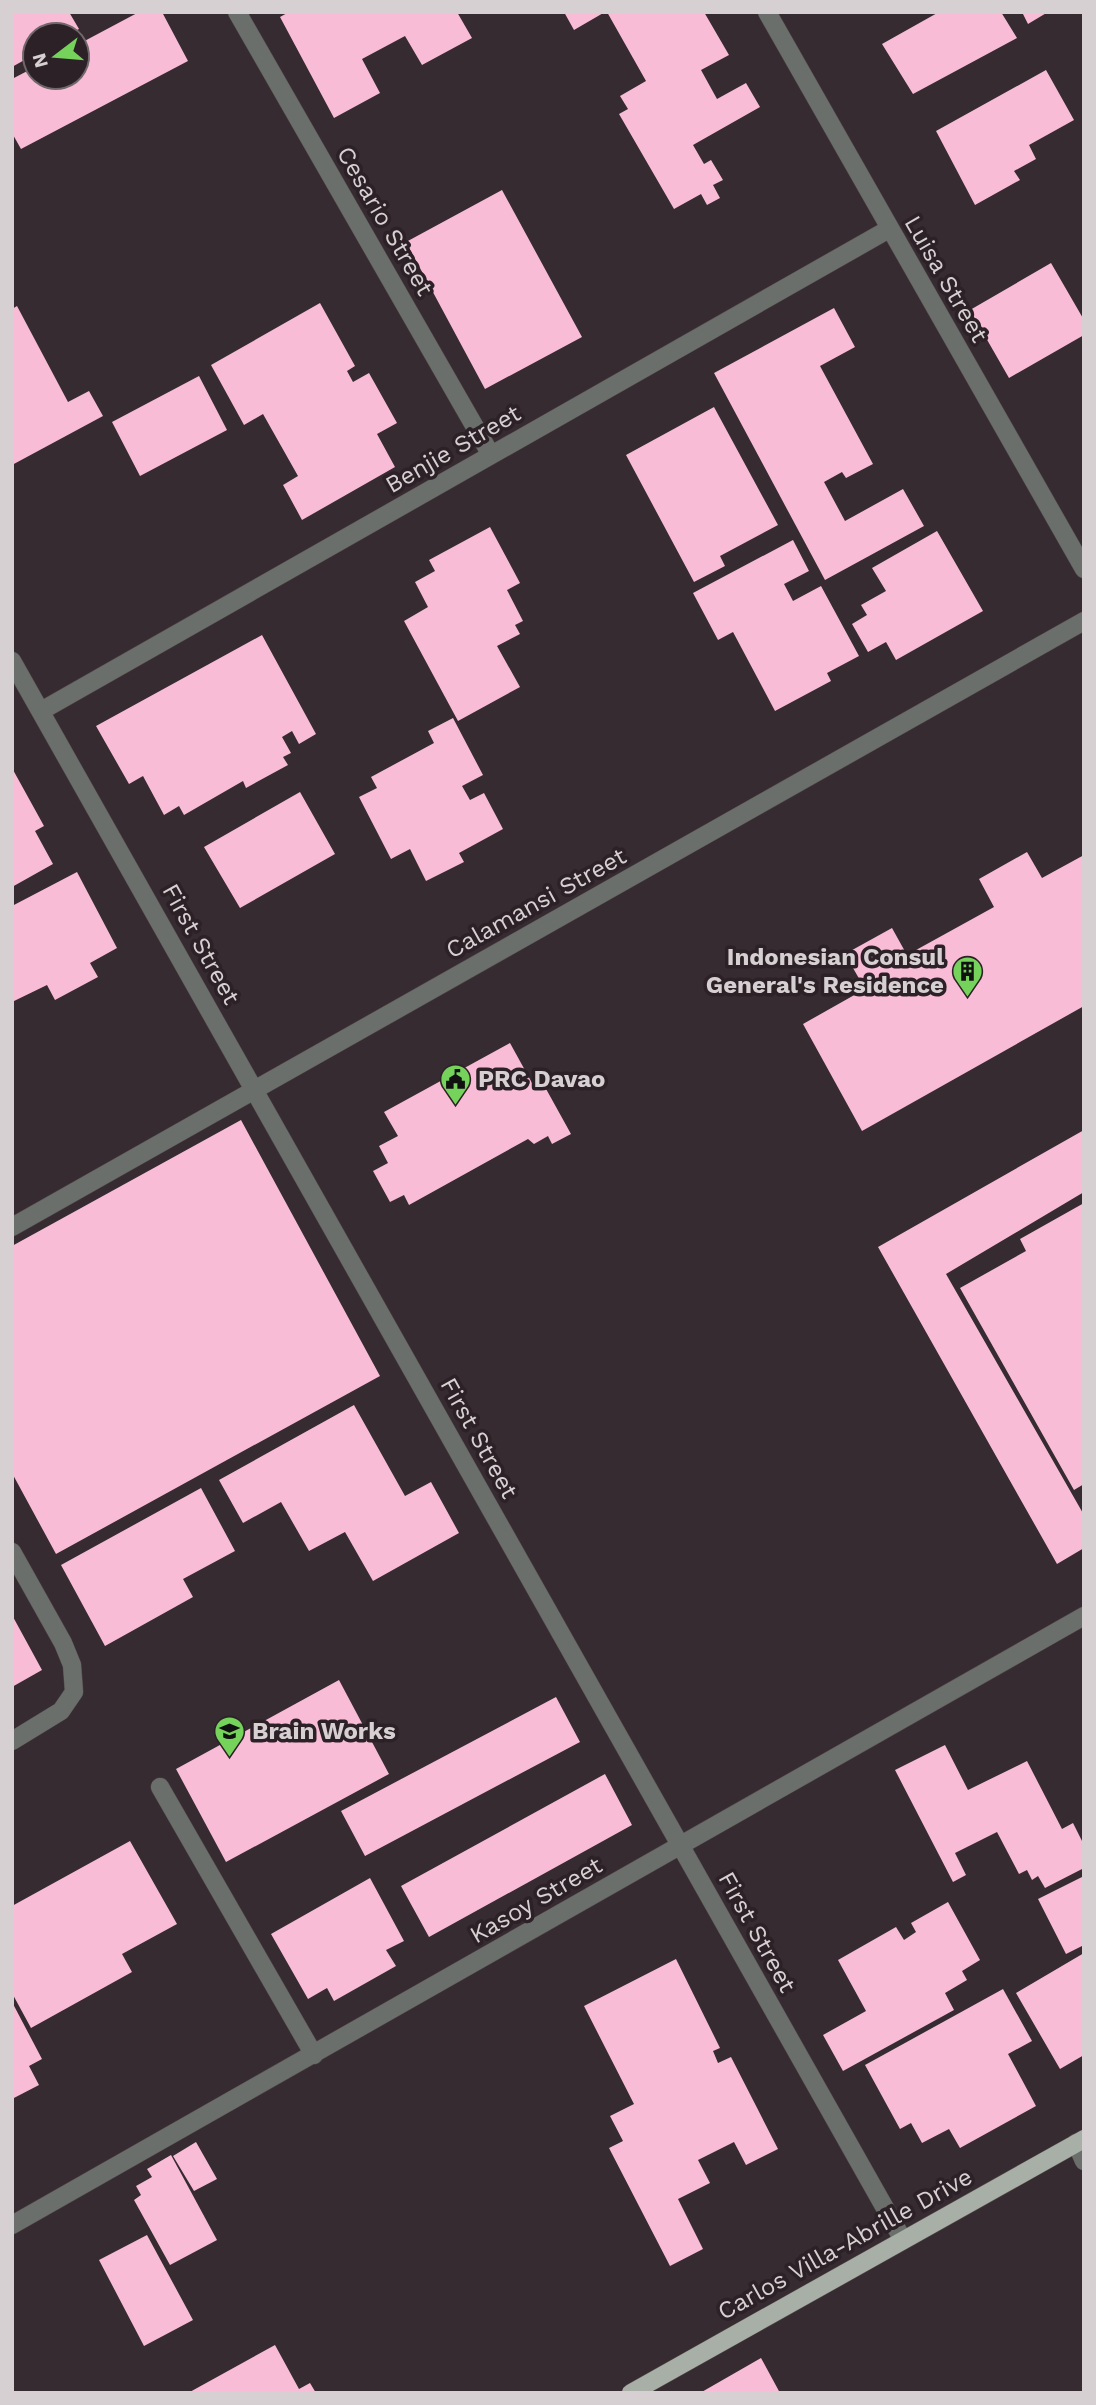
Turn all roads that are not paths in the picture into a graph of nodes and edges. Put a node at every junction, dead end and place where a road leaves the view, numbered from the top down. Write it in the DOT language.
graph roads {
  1 [pos="237,12"];
  2 [pos="767,12"];
  3 [pos="889,229"];
  4 [pos="491,455"];
  5 [pos="1084,569"];
  6 [pos="1084,621"];
  7 [pos="12,660"];
  8 [pos="41,711"];
  9 [pos="255,1090"];
  10 [pos="12,1227"];
  11 [pos="12,1552"];
  12 [pos="1084,1616"];
  13 [pos="12,1741"];
  14 [pos="160,1787"];
  15 [pos="681,1846"];
  16 [pos="314,2055"];
  17 [pos="1080,2141"];
  18 [pos="1084,2161"];
  19 [pos="12,2225"];
  20 [pos="903,2240"];
  21 [pos="631,2393"];
  1 -- 4 [label="street, Cesario Street"];
  2 -- 3 [label="street, Luisa Street"];
  3 -- 4 [label="street, Benjie Street"];
  3 -- 5 [label="street, Luisa Street"];
  4 -- 8 [label="street, Benjie Street"];
  6 -- 9 [label="street, Calamansi Street"];
  7 -- 8 [label="street, First Street"];
  8 -- 9 [label="street, First Street"];
  9 -- 10 [label="street, Calamansi Street"];
  9 -- 15 [label="street, First Street"];
  11 -- 13 [label="street"];
  12 -- 15 [label="street, Kasoy Street"];
  14 -- 16 [label="street"];
  15 -- 16 [label="street, Kasoy Street"];
  15 -- 20 [label="street, First Street"];
  16 -- 19 [label="street, Kasoy Street"];
  17 -- 18 [label="street"];
  17 -- 20 [label="main road, Carlos Villa-Abrille Drive"];
  20 -- 21 [label="main road, Carlos Villa-Abrille Drive"];
}
